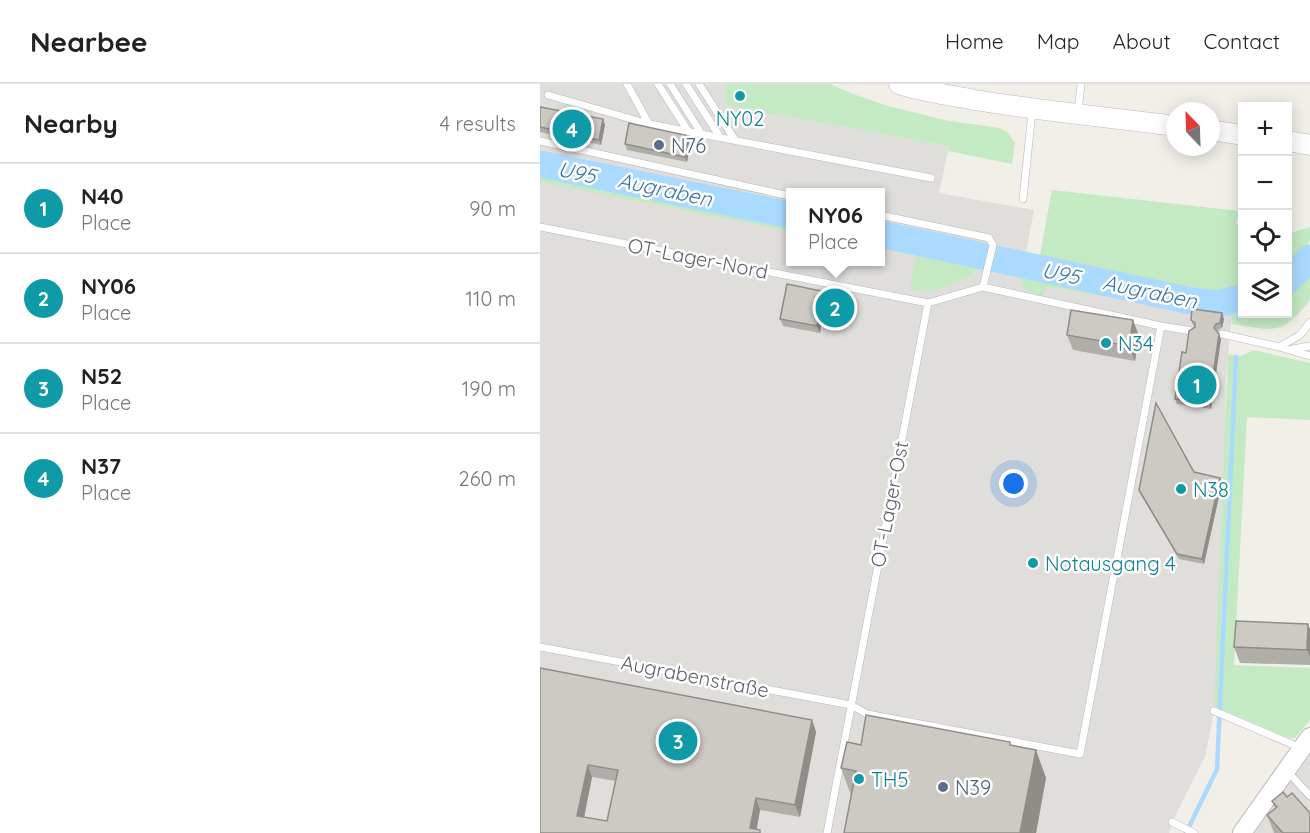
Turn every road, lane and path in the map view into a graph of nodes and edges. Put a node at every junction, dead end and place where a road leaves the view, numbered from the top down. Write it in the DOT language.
graph roads {
  1 [pos="627,84"];
  2 [pos="658,84"];
  3 [pos="670,84"];
  4 [pos="686,84"];
  5 [pos="699,84"];
  6 [pos="899,84"];
  7 [pos="1081,84"];
  8 [pos="548,95"];
  9 [pos="1032,109"];
  10 [pos="1078,112"];
  11 [pos="649,124"];
  12 [pos="1166,125"];
  13 [pos="688,131"];
  14 [pos="1220,131"];
  15 [pos="701,133"];
  16 [pos="1238,134"];
  17 [pos="720,137"];
  18 [pos="735,140"];
  19 [pos="540,141"];
  20 [pos="1292,142"];
  21 [pos="1310,145"];
  22 [pos="930,178"];
  23 [pos="786,195"];
  24 [pos="1023,199"];
  25 [pos="885,215"];
  26 [pos="540,227"];
  27 [pos="983,287"];
  28 [pos="928,303"];
  29 [pos="1310,322"];
  30 [pos="1161,326"];
  31 [pos="1192,331"];
  32 [pos="1222,334"];
  33 [pos="1308,346"];
  34 [pos="1279,347"];
  35 [pos="1289,349"];
  36 [pos="1310,356"];
  37 [pos="540,647"];
  38 [pos="850,705"];
  39 [pos="1214,711"];
  40 [pos="1306,742"];
  41 [pos="1285,769"];
  42 [pos="1310,796"];
  43 [pos="1174,823"];
  44 [pos="827,833"];
  45 [pos="1194,833"];
  46 [pos="1242,833"];
  1 -- 11 [label="lane"];
  2 -- 13 [label="lane"];
  3 -- 15 [label="lane"];
  4 -- 17 [label="lane"];
  5 -- 18 [label="lane"];
  6 -- 9 [label="main road"];
  7 -- 10 [label="lane"];
  8 -- 11 [label="lane"];
  9 -- 10 [label="main road"];
  9 -- 24 [label="lane"];
  10 -- 12 [label="main road"];
  11 -- 13 [label="lane"];
  13 -- 15 [label="lane"];
  14 -- 16 [label="main road"];
  15 -- 17 [label="lane"];
  17 -- 18 [label="lane"];
  18 -- 22 [label="lane"];
  19 -- 23 [label="lane"];
  20 -- 21 [label="main road"];
  25 -- 27 [label="lane"];
  26 -- 28 [label="lane, OT-Lager-Nord"];
  27 -- 28 [label="lane"];
  27 -- 30 [label="lane"];
  28 -- 38 [label="lane, OT-Lager-Ost"];
  29 -- 34 [label="lane"];
  30 -- 31 [label="lane"];
  30 -- 38 [label="lane, Augrabenstraße"];
  32 -- 34 [label="lane"];
  33 -- 35 [label="lane"];
  34 -- 35 [label="lane"];
  35 -- 36 [label="lane"];
  37 -- 38 [label="lane, Augrabenstraße"];
  38 -- 44 [label="lane, OT-Lager-Ost"];
  39 -- 40 [label="lane"];
  40 -- 41 [label="street"];
  41 -- 42 [label="lane"];
  41 -- 46 [label="street"];
  43 -- 45 [label="lane"];
}
